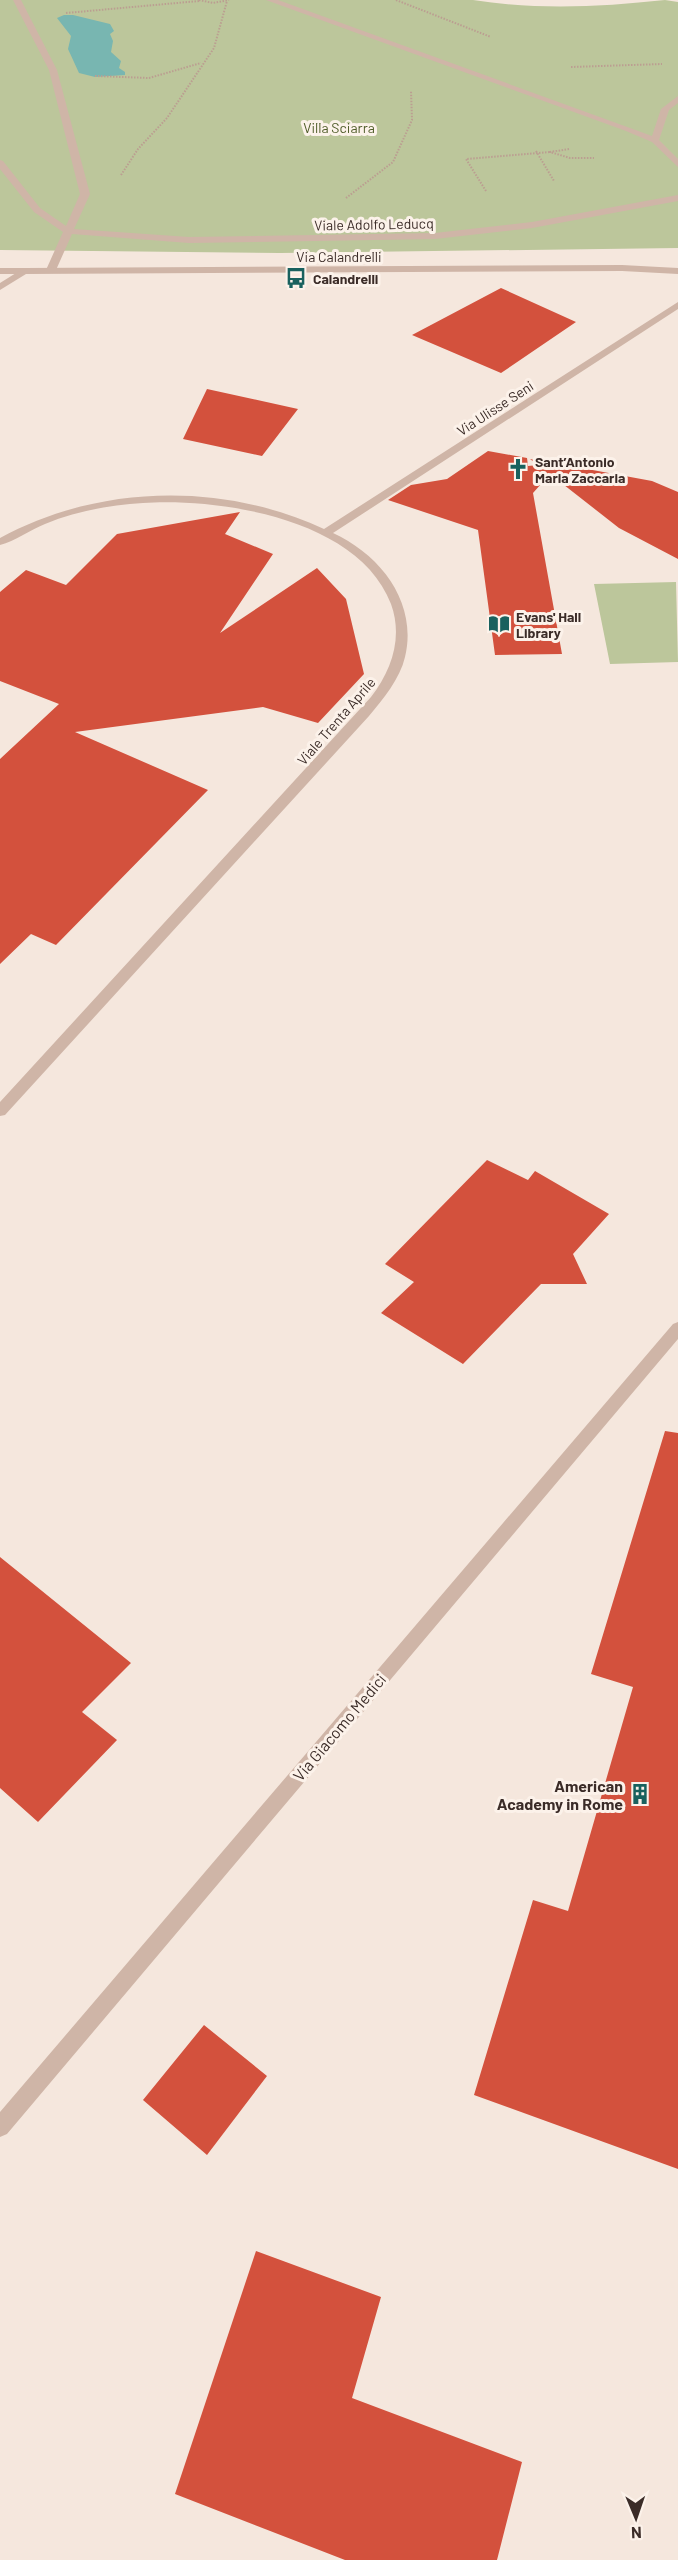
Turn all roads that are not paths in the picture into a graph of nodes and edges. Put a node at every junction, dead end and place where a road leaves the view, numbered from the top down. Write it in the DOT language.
graph roads {
  1 [pos="16,0"];
  2 [pos="270,0"];
  3 [pos="678,99"];
  4 [pos="654,140"];
  5 [pos="0,163"];
  6 [pos="678,164"];
  7 [pos="678,198"];
  8 [pos="68,231"];
  9 [pos="51,270"];
  10 [pos="0,271"];
  11 [pos="24,271"];
  12 [pos="678,271"];
  13 [pos="0,287"];
  14 [pos="678,305"];
  15 [pos="327,533"];
  16 [pos="0,542"];
  17 [pos="0,1111"];
  18 [pos="678,1328"];
  19 [pos="0,2127"];
  1 -- 8 [label="street"];
  2 -- 4 [label="street"];
  3 -- 4 [label="street"];
  4 -- 6 [label="street"];
  5 -- 8 [label="street"];
  7 -- 8 [label="street, Viale Adolfo Leducq"];
  8 -- 9 [label="street"];
  9 -- 11 [label="street, Via Calandrelli"];
  9 -- 12 [label="street, Via Calandrelli"];
  10 -- 11 [label="street, Via Calandrelli"];
  11 -- 13 [label="street"];
  14 -- 15 [label="street, Via Ulisse Seni"];
  15 -- 16 [label="street, Viale Trenta Aprile"];
  15 -- 17 [label="street, Viale Trenta Aprile"];
  18 -- 19 [label="street, Via Giacomo Medici"];
}
